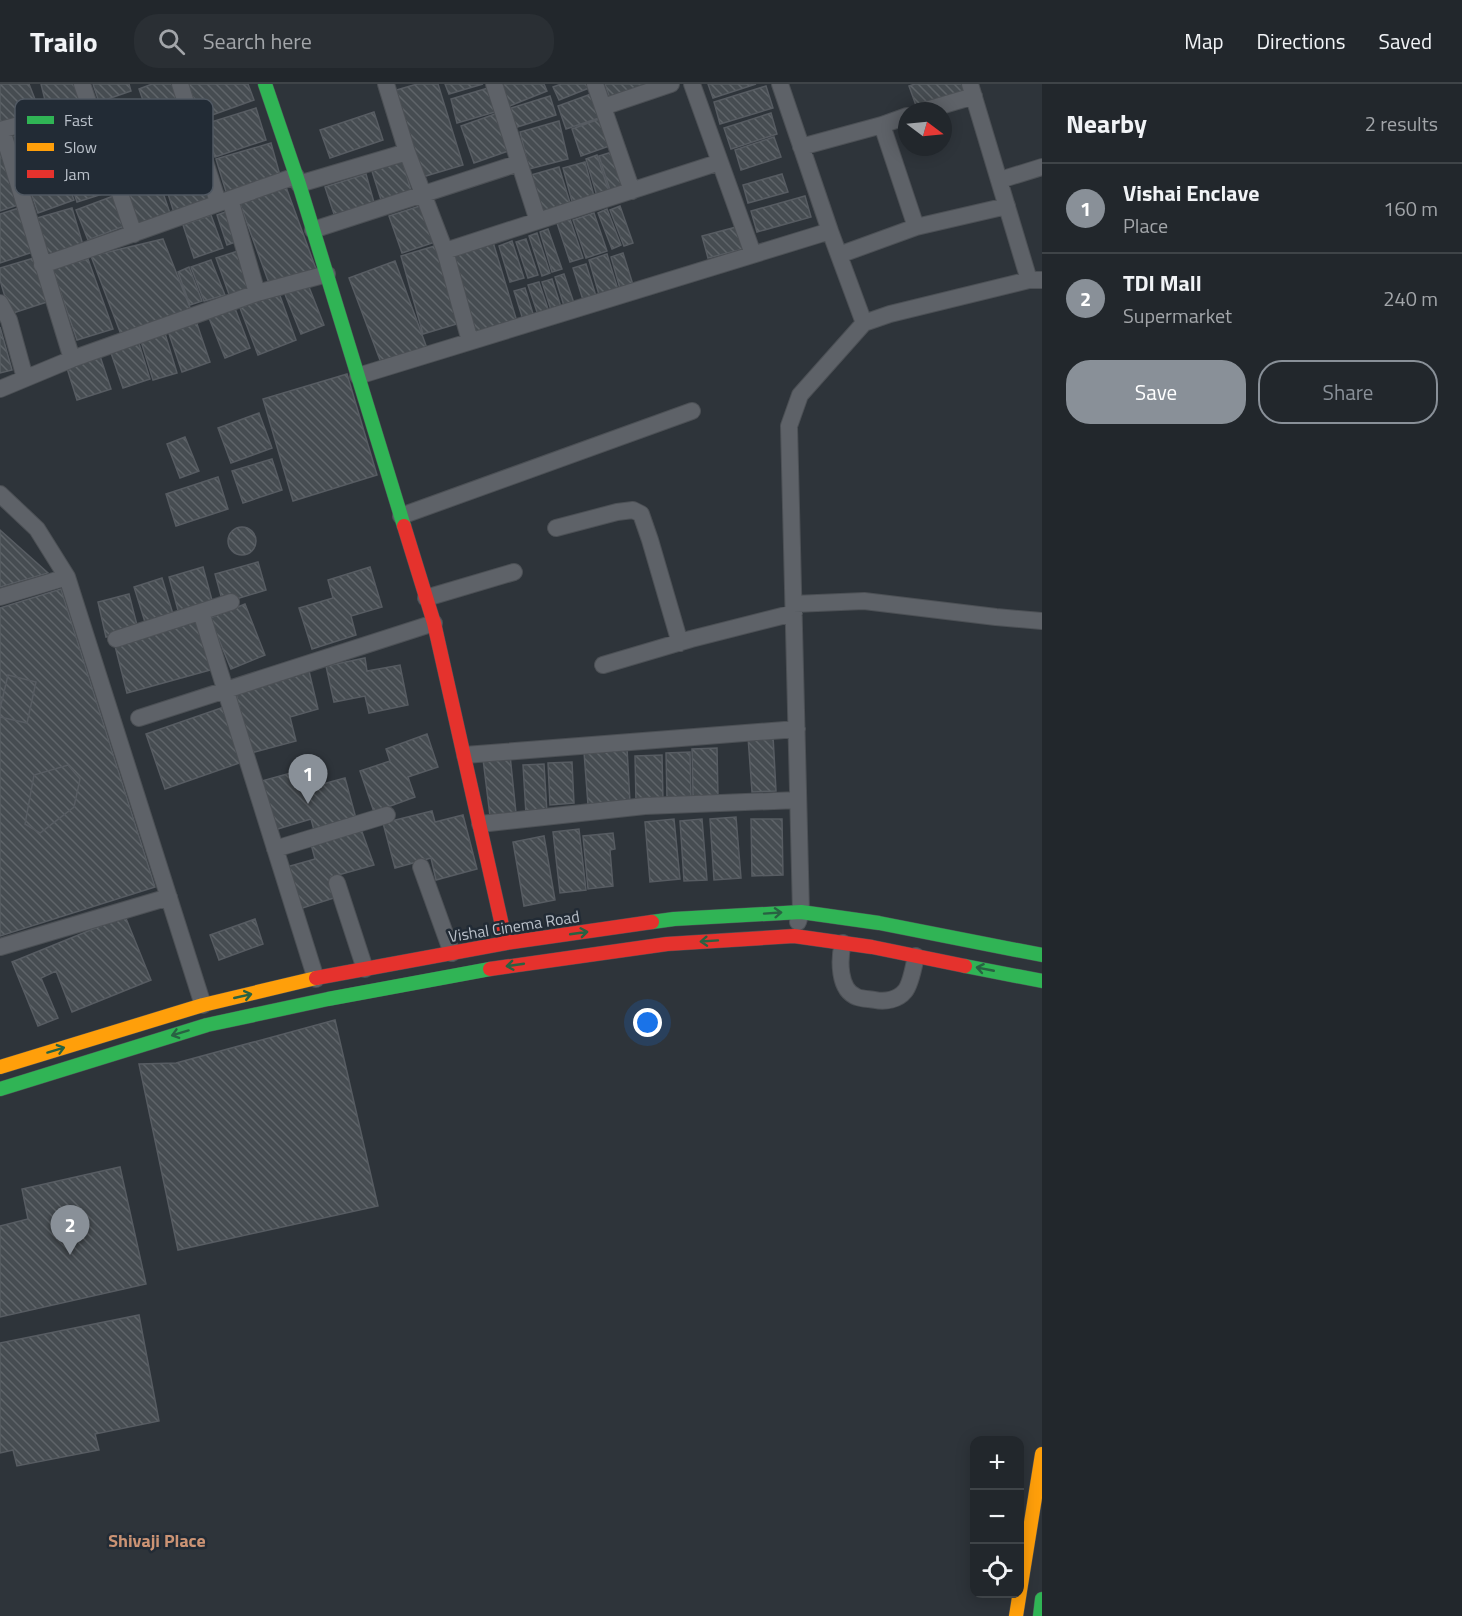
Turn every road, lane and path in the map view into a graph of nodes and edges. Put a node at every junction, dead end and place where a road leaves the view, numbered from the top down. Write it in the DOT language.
graph roads {
  1 [pos="82,84"];
  2 [pos="180,84"];
  3 [pos="265,84"];
  4 [pos="386,84"];
  5 [pos="494,84"];
  6 [pos="595,84"];
  7 [pos="671,84"];
  8 [pos="692,84"];
  9 [pos="780,84"];
  10 [pos="972,90"];
  11 [pos="87,99"];
  12 [pos="186,99"];
  13 [pos="944,102"];
  14 [pos="603,107"];
  15 [pos="898,120"];
  16 [pos="882,126"];
  17 [pos="1,130"];
  18 [pos="801,147"];
  19 [pos="407,152"];
  20 [pos="720,162"];
  21 [pos="519,163"];
  22 [pos="1042,167"];
  23 [pos="213,172"];
  24 [pos="15,176"];
  25 [pos="297,180"];
  26 [pos="999,180"];
  27 [pos="632,190"];
  28 [pos="21,195"];
  29 [pos="121,195"];
  30 [pos="423,195"];
  31 [pos="224,201"];
  32 [pos="1007,206"];
  33 [pos="538,221"];
  34 [pos="915,228"];
  35 [pos="313,230"];
  36 [pos="830,231"];
  37 [pos="134,234"];
  38 [pos="445,251"];
  39 [pos="753,254"];
  40 [pos="839,255"];
  41 [pos="42,266"];
  42 [pos="327,274"];
  43 [pos="1035,280"];
  44 [pos="257,293"];
  45 [pos="0,303"];
  46 [pos="864,323"];
  47 [pos="470,341"];
  48 [pos="72,359"];
  49 [pos="358,376"];
  50 [pos="25,378"];
  51 [pos="0,389"];
  52 [pos="692,411"];
  53 [pos="0,494"];
  54 [pos="401,516"];
  55 [pos="556,528"];
  56 [pos="514,572"];
  57 [pos="67,577"];
  58 [pos="0,597"];
  59 [pos="426,598"];
  60 [pos="231,602"];
  61 [pos="794,608"];
  62 [pos="201,612"];
  63 [pos="1042,621"];
  64 [pos="434,623"];
  65 [pos="116,639"];
  66 [pos="680,643"];
  67 [pos="603,665"];
  68 [pos="225,690"];
  69 [pos="139,718"];
  70 [pos="797,729"];
  71 [pos="465,755"];
  72 [pos="798,800"];
  73 [pos="387,815"];
  74 [pos="480,824"];
  75 [pos="275,849"];
  76 [pos="421,867"];
  77 [pos="337,883"];
  78 [pos="169,897"];
  79 [pos="801,912"];
  80 [pos="794,936"];
  81 [pos="506,943"];
  82 [pos="843,943"];
  83 [pos="0,946"];
  84 [pos="452,953"];
  85 [pos="1042,955"];
  86 [pos="916,956"];
  87 [pos="365,969"];
  88 [pos="335,974"];
  89 [pos="316,979"];
  90 [pos="1042,981"];
  91 [pos="342,997"];
  92 [pos="203,1005"];
  93 [pos="207,1024"];
  94 [pos="0,1067"];
  95 [pos="0,1089"];
  96 [pos="1042,1454"];
  97 [pos="1042,1599"];
  98 [pos="1016,1616"];
  99 [pos="1040,1616"];
  1 -- 11 [label="street"];
  2 -- 12 [label="street"];
  3 -- 25 [label="street"];
  4 -- 19 [label="street"];
  5 -- 21 [label="street"];
  6 -- 14 [label="street"];
  7 -- 14 [label="street"];
  8 -- 20 [label="street"];
  9 -- 18 [label="street"];
  10 -- 13 [label="street"];
  10 -- 26 [label="street"];
  14 -- 27 [label="street"];
  15 -- 16 [label="street"];
  16 -- 18 [label="street"];
  16 -- 34 [label="street"];
  17 -- 24 [label="street"];
  18 -- 36 [label="street"];
  19 -- 25 [label="street"];
  19 -- 30 [label="street"];
  20 -- 27 [label="street"];
  20 -- 39 [label="street"];
  21 -- 30 [label="street"];
  21 -- 33 [label="street"];
  22 -- 26 [label="street"];
  23 -- 31 [label="street"];
  25 -- 31 [label="street"];
  25 -- 35 [label="street"];
  26 -- 32 [label="street"];
  27 -- 33 [label="street"];
  28 -- 41 [label="street"];
  29 -- 37 [label="street"];
  30 -- 35 [label="street"];
  30 -- 38 [label="street"];
  31 -- 37 [label="street"];
  31 -- 44 [label="street"];
  32 -- 34 [label="street"];
  32 -- 43 [label="street"];
  33 -- 38 [label="street"];
  34 -- 40 [label="street"];
  35 -- 42 [label="street"];
  36 -- 39 [label="street"];
  36 -- 40 [label="street"];
  37 -- 41 [label="street"];
  38 -- 47 [label="street"];
  39 -- 47 [label="street"];
  40 -- 46 [label="street"];
  41 -- 48 [label="street"];
  42 -- 44 [label="street"];
  42 -- 49 [label="street"];
  43 -- 46 [label="street"];
  44 -- 48 [label="street"];
  45 -- 50 [label="street"];
  46 -- 61 [label="street"];
  47 -- 49 [label="street"];
  48 -- 50 [label="street"];
  49 -- 54 [label="street"];
  50 -- 51 [label="street"];
  52 -- 54 [label="street"];
  53 -- 57 [label="street"];
  54 -- 59 [label="street"];
  55 -- 66 [label="street"];
  56 -- 59 [label="street"];
  57 -- 58 [label="street"];
  57 -- 78 [label="street"];
  59 -- 64 [label="street"];
  60 -- 62 [label="street"];
  61 -- 63 [label="street"];
  61 -- 66 [label="street"];
  61 -- 70 [label="street"];
  62 -- 65 [label="street"];
  62 -- 68 [label="street"];
  64 -- 68 [label="street"];
  64 -- 71 [label="street"];
  66 -- 67 [label="street"];
  68 -- 69 [label="street"];
  68 -- 75 [label="street"];
  70 -- 71 [label="street"];
  70 -- 72 [label="street"];
  71 -- 74 [label="street"];
  72 -- 74 [label="street"];
  72 -- 79 [label="street"];
  73 -- 75 [label="street"];
  74 -- 81 [label="street"];
  75 -- 89 [label="street"];
  76 -- 84 [label="street"];
  77 -- 87 [label="street"];
  78 -- 83 [label="street"];
  78 -- 92 [label="street"];
  79 -- 80 [label="street"];
  81 -- 79 [label="street, Vishal Cinema Road, one-way"];
  79 -- 85 [label="street, Vishal Cinema Road"];
  80 -- 82 [label="street"];
  80 -- 91 [label="street, one-way"];
  81 -- 84 [label="street, Vishal Cinema Road"];
  82 -- 86 [label="street"];
  82 -- 86 [label="street"];
  84 -- 87 [label="street, Vishal Cinema Road"];
  90 -- 86 [label="street, one-way"];
  87 -- 88 [label="street, Vishal Cinema Road"];
  88 -- 89 [label="street, Vishal Cinema Road"];
  88 -- 91 [label="street"];
  92 -- 89 [label="street, Vishal Cinema Road, one-way"];
  91 -- 93 [label="street"];
  92 -- 93 [label="street"];
  94 -- 92 [label="street, Vishal Cinema Road, one-way"];
  93 -- 95 [label="street, one-way"];
  96 -- 98 [label="street"];
  97 -- 99 [label="street"];
}
